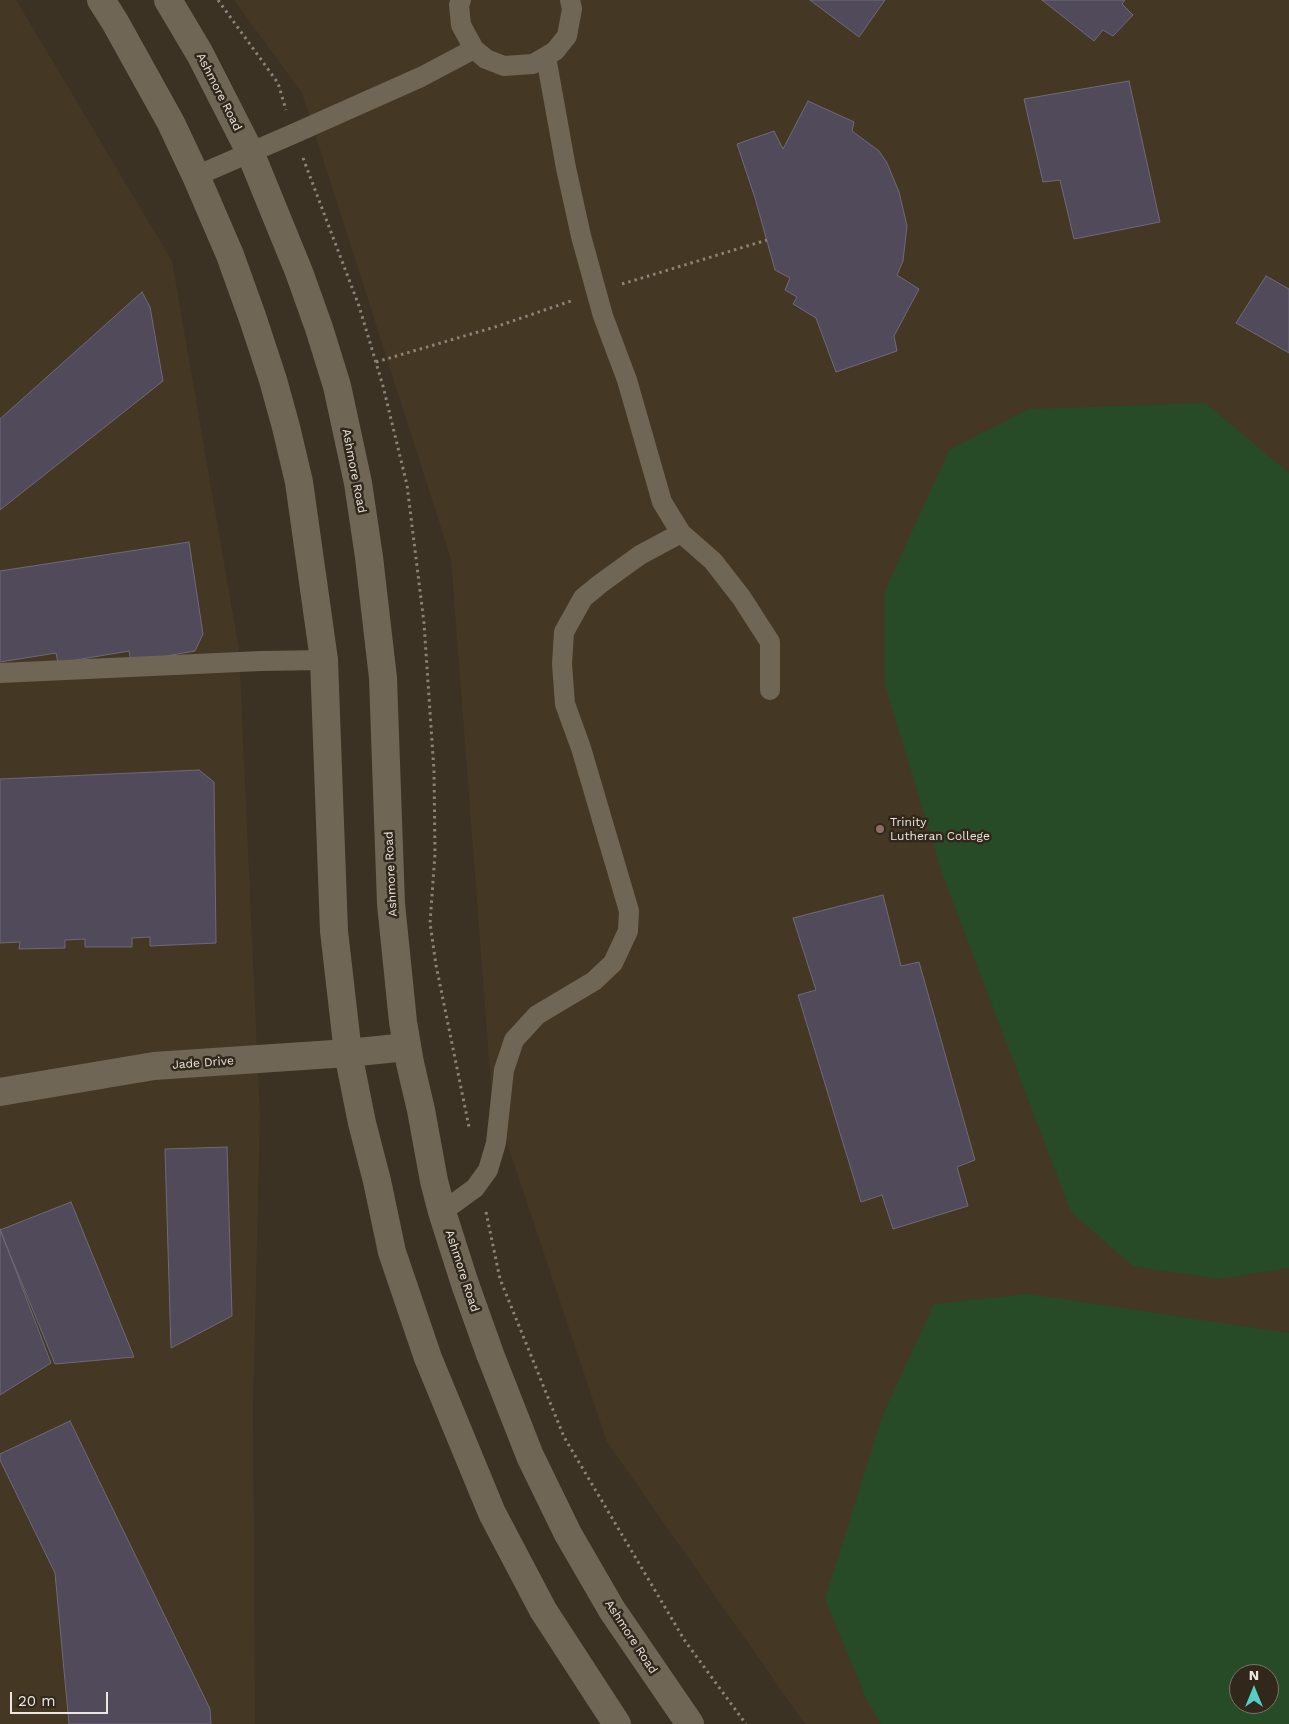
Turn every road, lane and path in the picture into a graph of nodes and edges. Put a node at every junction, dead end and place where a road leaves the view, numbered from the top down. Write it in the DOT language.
graph roads {
  1 [pos="101,0"];
  2 [pos="168,0"];
  3 [pos="218,0"];
  4 [pos="461,0"];
  5 [pos="570,0"];
  6 [pos="474,49"];
  7 [pos="546,57"];
  8 [pos="293,134"];
  9 [pos="250,152"];
  10 [pos="196,176"];
  11 [pos="767,240"];
  12 [pos="596,293"];
  13 [pos="376,362"];
  14 [pos="680,533"];
  15 [pos="324,660"];
  16 [pos="0,673"];
  17 [pos="770,690"];
  18 [pos="407,1047"];
  19 [pos="348,1053"];
  20 [pos="0,1092"];
  21 [pos="470,1134"];
  22 [pos="480,1181"];
  23 [pos="442,1212"];
  24 [pos="617,1724"];
  25 [pos="690,1724"];
  26 [pos="746,1724"];
  1 -- 10 [label="main road"];
  2 -- 9 [label="main road, Ashmore Road"];
  3 -- 8 [label="path"];
  4 -- 6 [label="lane"];
  5 -- 7 [label="lane"];
  6 -- 7 [label="lane"];
  6 -- 8 [label="lane"];
  7 -- 12 [label="lane"];
  8 -- 9 [label="lane"];
  8 -- 13 [label="path"];
  9 -- 10 [label="lane"];
  9 -- 18 [label="main road, Ashmore Road"];
  10 -- 15 [label="main road"];
  11 -- 12 [label="path"];
  12 -- 13 [label="path"];
  12 -- 14 [label="lane"];
  13 -- 21 [label="path"];
  14 -- 17 [label="lane"];
  14 -- 22 [label="lane"];
  15 -- 16 [label="lane"];
  15 -- 19 [label="main road"];
  18 -- 19 [label="main road, Jade Drive"];
  18 -- 23 [label="main road, Ashmore Road"];
  19 -- 20 [label="main road, Jade Drive"];
  19 -- 24 [label="main road"];
  22 -- 23 [label="lane"];
  22 -- 26 [label="path"];
  23 -- 25 [label="main road, Ashmore Road"];
}
